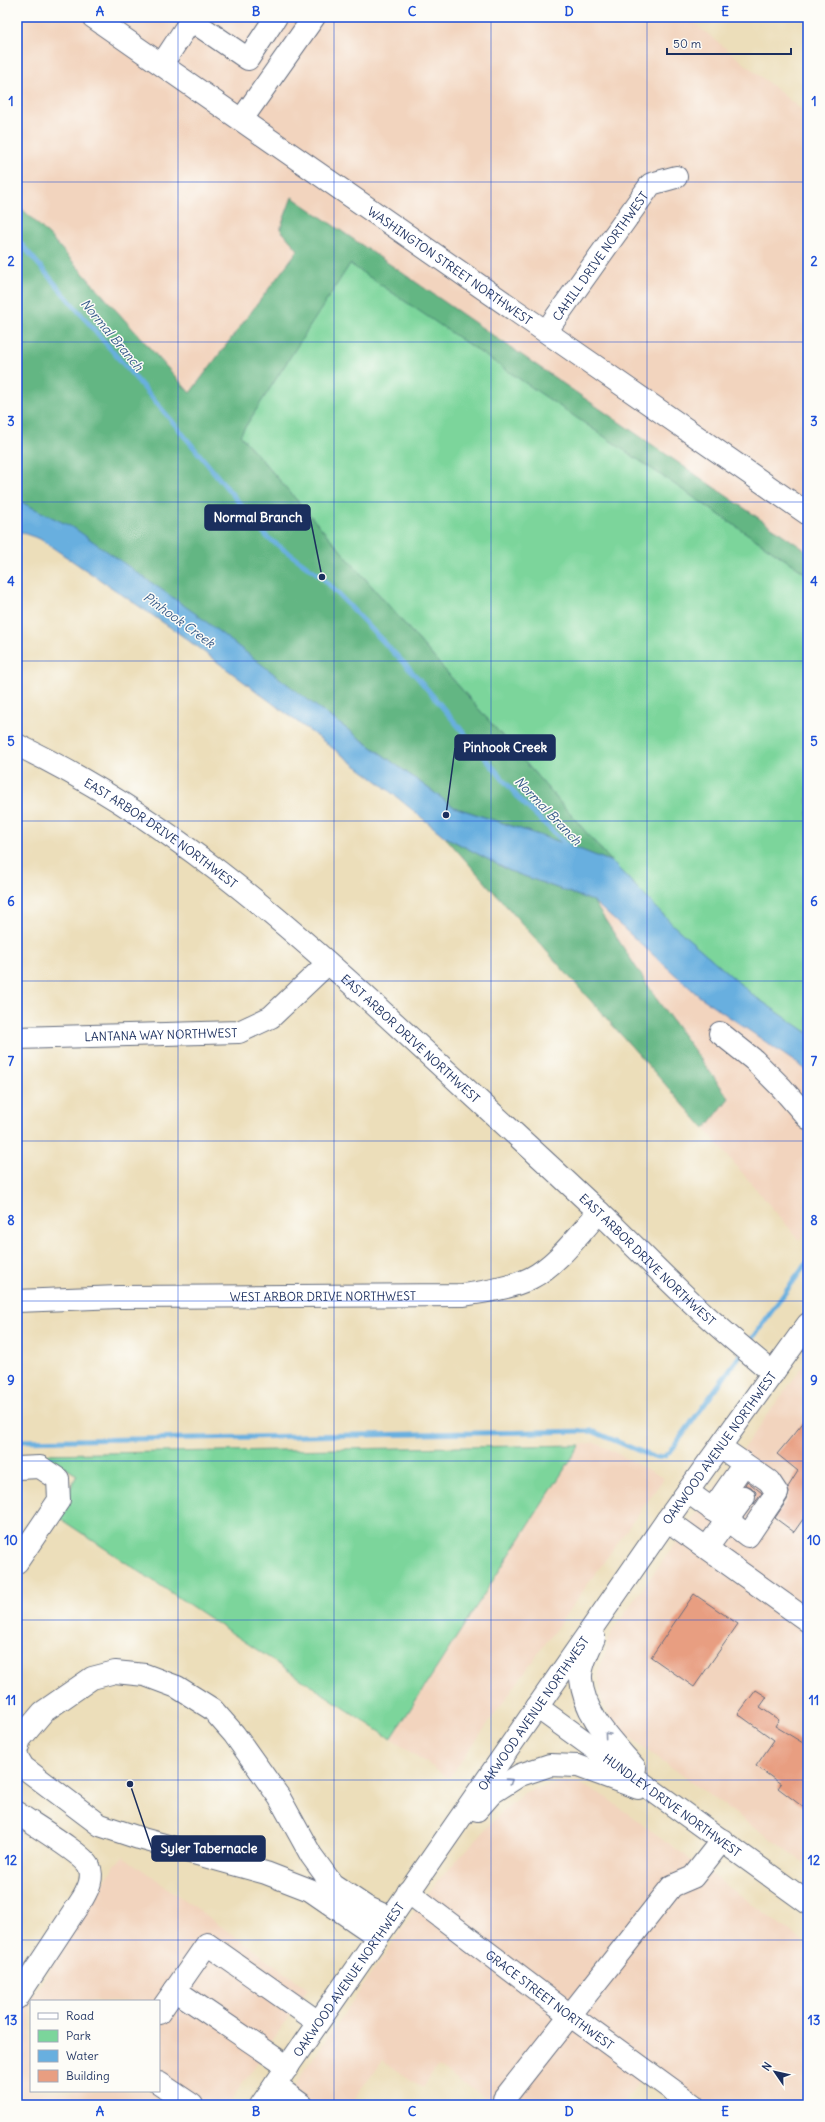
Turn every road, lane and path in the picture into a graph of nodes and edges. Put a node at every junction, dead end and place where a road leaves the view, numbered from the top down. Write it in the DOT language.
graph roads {
  1 [pos="94,17"];
  2 [pos="276,17"];
  3 [pos="314,17"];
  4 [pos="162,64"];
  5 [pos="242,119"];
  6 [pos="676,177"];
  7 [pos="547,330"];
  8 [pos="808,514"];
  9 [pos="17,745"];
  10 [pos="328,963"];
  11 [pos="720,1033"];
  12 [pos="17,1038"];
  13 [pos="808,1118"];
  14 [pos="599,1212"];
  15 [pos="17,1301"];
  16 [pos="806,1332"];
  17 [pos="773,1373"];
  18 [pos="720,1447"];
  19 [pos="17,1468"];
  20 [pos="750,1479"];
  21 [pos="688,1492"];
  22 [pos="720,1515"];
  23 [pos="667,1520"];
  24 [pos="707,1548"];
  25 [pos="17,1562"];
  26 [pos="604,1610"];
  27 [pos="808,1621"];
  28 [pos="537,1707"];
  29 [pos="17,1750"];
  30 [pos="17,1757"];
  31 [pos="660,1796"];
  32 [pos="17,1813"];
  33 [pos="722,1840"];
  34 [pos="432,1857"];
  35 [pos="408,1892"];
  36 [pos="808,1903"];
  37 [pos="390,1918"];
  38 [pos="378,1936"];
  39 [pos="175,1990"];
  40 [pos="26,1996"];
  41 [pos="160,2012"];
  42 [pos="571,2016"];
  43 [pos="318,2022"];
  44 [pos="288,2067"];
  45 [pos="160,2084"];
  46 [pos="275,2085"];
  47 [pos="504,2099"];
  48 [pos="192,2105"];
  49 [pos="261,2105"];
  50 [pos="302,2105"];
  51 [pos="693,2105"];
  1 -- 4 [label="street, WASHINGTON STREET NORTHWEST"];
  2 -- 4 [label="street"];
  3 -- 5 [label="street"];
  4 -- 5 [label="street, WASHINGTON STREET NORTHWEST"];
  5 -- 7 [label="street, WASHINGTON STREET NORTHWEST"];
  6 -- 7 [label="street, CAHILL DRIVE NORTHWEST"];
  7 -- 8 [label="street, WASHINGTON STREET NORTHWEST"];
  9 -- 10 [label="street, EAST ARBOR DRIVE NORTHWEST"];
  10 -- 12 [label="street, LANTANA WAY NORTHWEST"];
  10 -- 14 [label="street, EAST ARBOR DRIVE NORTHWEST"];
  11 -- 13 [label="street"];
  14 -- 15 [label="street, WEST ARBOR DRIVE NORTHWEST"];
  14 -- 17 [label="street, EAST ARBOR DRIVE NORTHWEST"];
  16 -- 17 [label="street, OAKWOOD AVENUE NORTHWEST"];
  17 -- 18 [label="street, OAKWOOD AVENUE NORTHWEST"];
  18 -- 20 [label="street"];
  18 -- 21 [label="street, OAKWOOD AVENUE NORTHWEST"];
  19 -- 25 [label="street"];
  20 -- 22 [label="street"];
  20 -- 22 [label="street"];
  20 -- 22 [label="street"];
  21 -- 22 [label="street"];
  21 -- 23 [label="street, OAKWOOD AVENUE NORTHWEST"];
  22 -- 24 [label="street"];
  23 -- 24 [label="street"];
  23 -- 26 [label="street, OAKWOOD AVENUE NORTHWEST"];
  24 -- 27 [label="street"];
  26 -- 28 [label="street, OAKWOOD AVENUE NORTHWEST"];
  31 -- 26 [label="street, one-way"];
  28 -- 31 [label="street, HUNDLEY DRIVE NORTHWEST"];
  28 -- 34 [label="street, OAKWOOD AVENUE NORTHWEST"];
  29 -- 37 [label="street"];
  30 -- 38 [label="street"];
  31 -- 33 [label="street, HUNDLEY DRIVE NORTHWEST"];
  34 -- 31 [label="street, one-way"];
  32 -- 40 [label="street"];
  33 -- 36 [label="street, HUNDLEY DRIVE NORTHWEST"];
  33 -- 42 [label="street"];
  34 -- 35 [label="street, OAKWOOD AVENUE NORTHWEST"];
  35 -- 37 [label="street, OAKWOOD AVENUE NORTHWEST"];
  35 -- 42 [label="street, GRACE STREET NORTHWEST"];
  37 -- 38 [label="street, OAKWOOD AVENUE NORTHWEST"];
  38 -- 43 [label="street, OAKWOOD AVENUE NORTHWEST"];
  39 -- 41 [label="street"];
  39 -- 43 [label="street"];
  39 -- 44 [label="street"];
  42 -- 47 [label="street"];
  42 -- 51 [label="street, GRACE STREET NORTHWEST"];
  43 -- 44 [label="street, OAKWOOD AVENUE NORTHWEST"];
  44 -- 46 [label="street, OAKWOOD AVENUE NORTHWEST"];
  45 -- 48 [label="street"];
  46 -- 49 [label="street, OAKWOOD AVENUE NORTHWEST"];
  46 -- 50 [label="street"];
}
